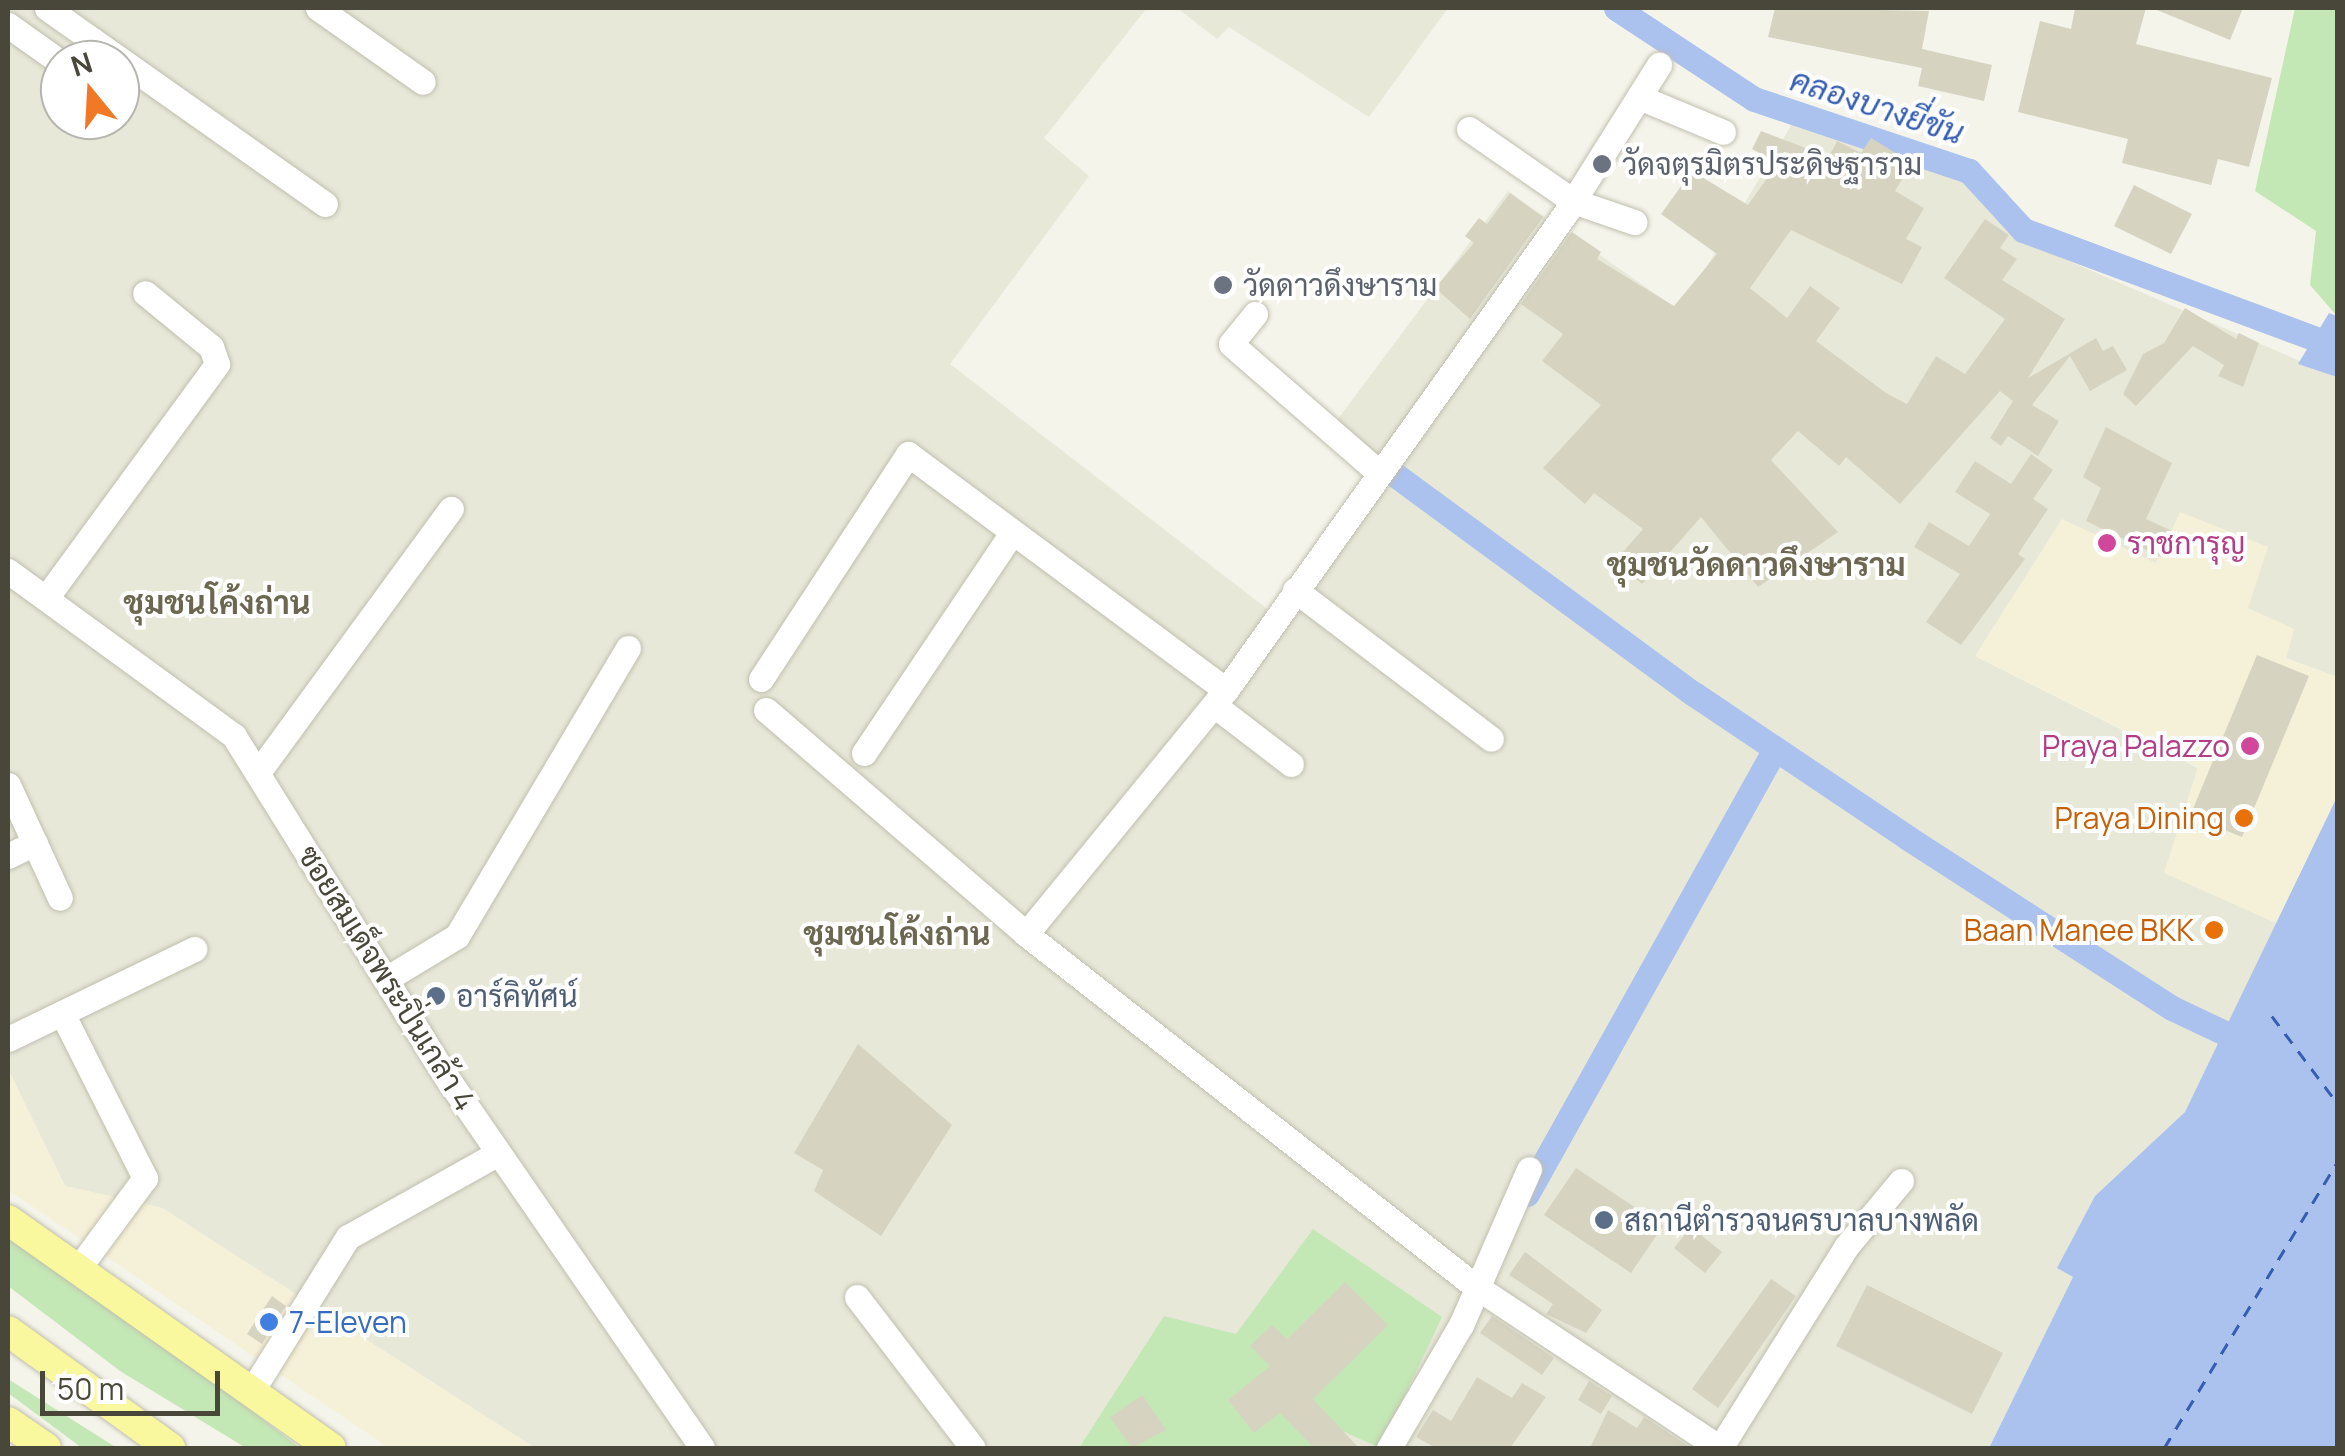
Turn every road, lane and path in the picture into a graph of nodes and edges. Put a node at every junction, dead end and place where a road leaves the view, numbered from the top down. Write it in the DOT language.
graph roads {
  1 [pos="47,8"];
  2 [pos="318,8"];
  3 [pos="8,25"];
  4 [pos="40,48"];
  5 [pos="1659,65"];
  6 [pos="423,82"];
  7 [pos="1639,97"];
  8 [pos="1470,129"];
  9 [pos="1723,132"];
  10 [pos="1573,202"];
  11 [pos="325,204"];
  12 [pos="1634,222"];
  13 [pos="145,293"];
  14 [pos="1256,314"];
  15 [pos="1377,471"];
  16 [pos="452,509"];
  17 [pos="1011,534"];
  18 [pos="8,571"];
  19 [pos="1295,590"];
  20 [pos="46,598"];
  21 [pos="628,648"];
  22 [pos="761,679"];
  23 [pos="1220,698"];
  24 [pos="766,710"];
  25 [pos="1491,739"];
  26 [pos="864,753"];
  27 [pos="1291,764"];
  28 [pos="259,771"];
  29 [pos="8,784"];
  30 [pos="34,843"];
  31 [pos="8,856"];
  32 [pos="60,898"];
  33 [pos="1026,934"];
  34 [pos="194,949"];
  35 [pos="386,979"];
  36 [pos="62,1013"];
  37 [pos="8,1039"];
  38 [pos="498,1153"];
  39 [pos="1529,1170"];
  40 [pos="1901,1181"];
  41 [pos="8,1220"];
  42 [pos="78,1270"];
  43 [pos="1475,1286"];
  44 [pos="857,1297"];
  45 [pos="8,1331"];
  46 [pos="8,1344"];
  47 [pos="49,1365"];
  48 [pos="251,1392"];
  49 [pos="8,1422"];
  50 [pos="168,1446"];
  51 [pos="46,1448"];
  52 [pos="331,1448"];
  53 [pos="702,1448"];
  54 [pos="973,1448"];
  55 [pos="1389,1448"];
  1 -- 11 [label="street"];
  2 -- 6 [label="street"];
  3 -- 4 [label="street"];
  5 -- 7 [label="street"];
  7 -- 9 [label="street"];
  7 -- 10 [label="street"];
  8 -- 10 [label="street"];
  10 -- 12 [label="street"];
  10 -- 15 [label="street"];
  13 -- 20 [label="street"];
  14 -- 15 [label="street"];
  15 -- 19 [label="street"];
  16 -- 28 [label="street"];
  17 -- 22 [label="street"];
  17 -- 23 [label="street"];
  17 -- 26 [label="street"];
  18 -- 20 [label="street, ซอยสมเด็จพระปิ่นเกล้า 4"];
  19 -- 23 [label="street"];
  19 -- 25 [label="street"];
  20 -- 28 [label="street, ซอยสมเด็จพระปิ่นเกล้า 4"];
  21 -- 35 [label="street"];
  23 -- 27 [label="street"];
  23 -- 33 [label="street"];
  24 -- 33 [label="street"];
  28 -- 35 [label="street, ซอยสมเด็จพระปิ่นเกล้า 4"];
  29 -- 30 [label="street"];
  30 -- 31 [label="street"];
  30 -- 32 [label="street"];
  33 -- 43 [label="street"];
  34 -- 36 [label="street"];
  35 -- 38 [label="street, ซอยสมเด็จพระปิ่นเกล้า 4"];
  36 -- 37 [label="street"];
  36 -- 42 [label="street"];
  38 -- 48 [label="street"];
  38 -- 53 [label="street, ซอยสมเด็จพระปิ่นเกล้า 4"];
  39 -- 43 [label="street"];
  40 -- 43 [label="street"];
  41 -- 42 [label="main road"];
  42 -- 48 [label="main road"];
  43 -- 55 [label="street"];
  44 -- 54 [label="street"];
  45 -- 47 [label="main road"];
  46 -- 47 [label="main road"];
  47 -- 50 [label="main road"];
  48 -- 52 [label="main road"];
  49 -- 51 [label="main road"];
}
